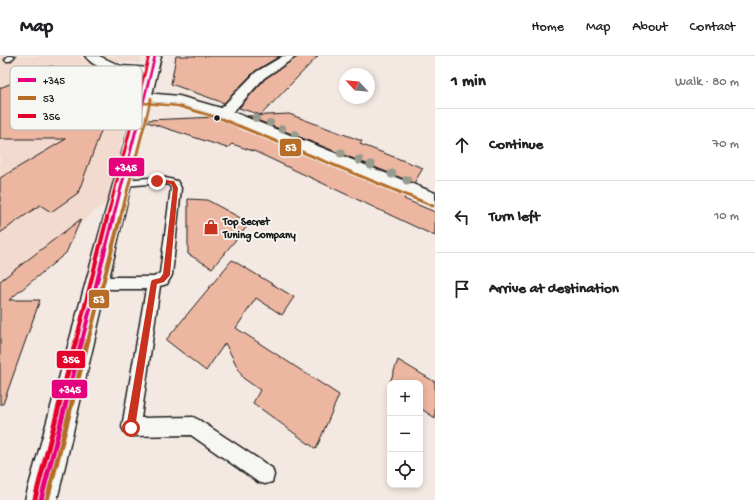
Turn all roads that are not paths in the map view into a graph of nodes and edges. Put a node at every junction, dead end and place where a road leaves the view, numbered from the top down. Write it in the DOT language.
graph roads {
  1 [pos="91,56"];
  2 [pos="155,56"];
  3 [pos="291,56"];
  4 [pos="107,66"];
  5 [pos="142,72"];
  6 [pos="151,72"];
  7 [pos="145,97"];
  8 [pos="142,109"];
  9 [pos="224,113"];
  10 [pos="136,130"];
  11 [pos="123,182"];
  12 [pos="435,200"];
  13 [pos="154,282"];
  14 [pos="97,283"];
  15 [pos="265,475"];
  16 [pos="40,500"];
  1 -- 4 [label="street"];
  2 -- 6 [label="street"];
  3 -- 9 [label="street"];
  5 -- 6 [label="street"];
  6 -- 7 [label="street"];
  7 -- 8 [label="street"];
  7 -- 9 [label="street"];
  9 -- 12 [label="street"];
  10 -- 11 [label="street"];
  11 -- 13 [label="lane"];
  11 -- 14 [label="street"];
  13 -- 14 [label="lane"];
  13 -- 15 [label="lane"];
  14 -- 16 [label="street"];
}
